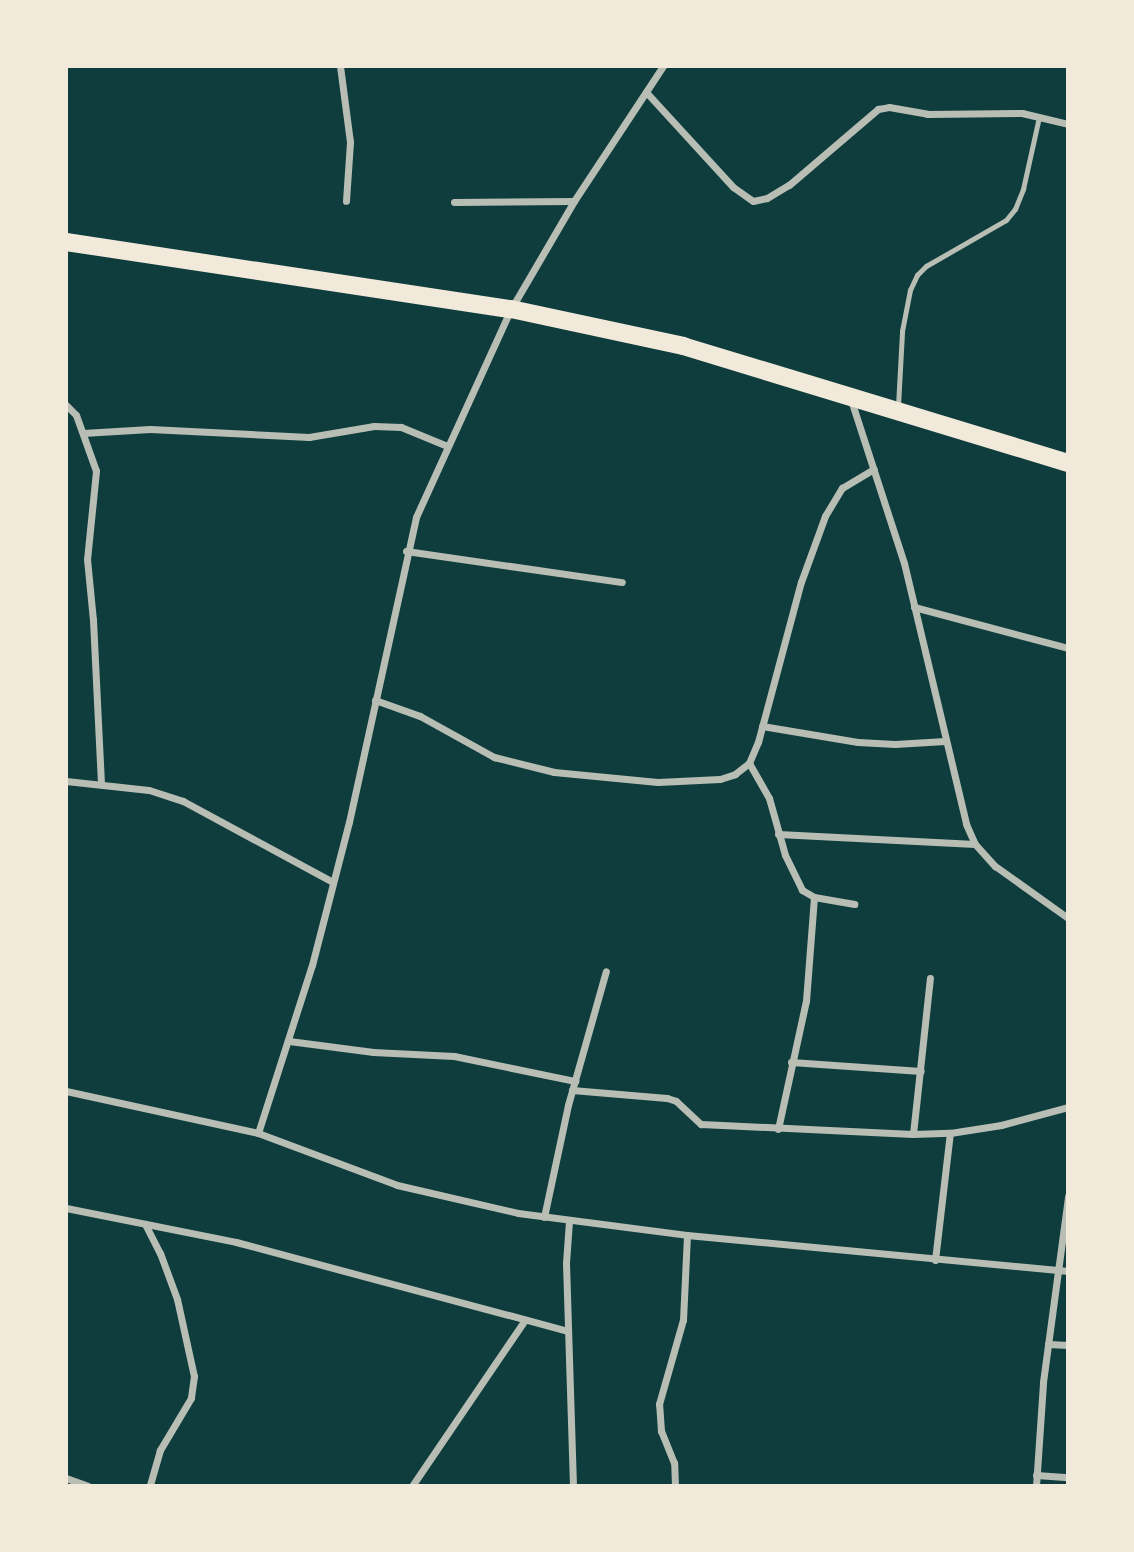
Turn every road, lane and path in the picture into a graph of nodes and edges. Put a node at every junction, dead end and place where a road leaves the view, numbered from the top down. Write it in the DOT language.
graph roads {
  1 [pos="340,66"];
  2 [pos="662,67"];
  3 [pos="646,92"];
  4 [pos="1039,117"];
  5 [pos="1068,124"];
  6 [pos="346,201"];
  7 [pos="574,201"];
  8 [pos="454,202"];
  9 [pos="66,242"];
  10 [pos="511,309"];
  11 [pos="849,396"];
  12 [pos="66,405"];
  13 [pos="898,410"];
  14 [pos="83,433"];
  15 [pos="447,446"];
  16 [pos="1068,463"];
  17 [pos="874,470"];
  18 [pos="406,551"];
  19 [pos="622,582"];
  20 [pos="914,607"];
  21 [pos="1068,648"];
  22 [pos="375,700"];
  23 [pos="762,726"];
  24 [pos="945,741"];
  25 [pos="749,763"];
  26 [pos="66,781"];
  27 [pos="101,782"];
  28 [pos="778,834"];
  29 [pos="975,844"];
  30 [pos="333,882"];
  31 [pos="814,897"];
  32 [pos="854,904"];
  33 [pos="1068,918"];
  34 [pos="606,971"];
  35 [pos="930,978"];
  36 [pos="289,1041"];
  37 [pos="791,1062"];
  38 [pos="921,1071"];
  39 [pos="575,1081"];
  40 [pos="572,1090"];
  41 [pos="66,1091"];
  42 [pos="1068,1107"];
  43 [pos="778,1129"];
  44 [pos="258,1133"];
  45 [pos="950,1133"];
  46 [pos="912,1135"];
  47 [pos="1068,1196"];
  48 [pos="66,1208"];
  49 [pos="544,1217"];
  50 [pos="569,1220"];
  51 [pos="145,1224"];
  52 [pos="687,1235"];
  53 [pos="935,1260"];
  54 [pos="1058,1270"];
  55 [pos="1068,1271"];
  56 [pos="524,1321"];
  57 [pos="568,1331"];
  58 [pos="1048,1344"];
  59 [pos="1068,1345"];
  60 [pos="1037,1475"];
  61 [pos="1068,1477"];
  62 [pos="66,1478"];
  63 [pos="88,1486"];
  64 [pos="150,1486"];
  65 [pos="412,1486"];
  66 [pos="573,1486"];
  67 [pos="675,1486"];
  68 [pos="1036,1486"];
  1 -- 6 [label="street"];
  2 -- 3 [label="street"];
  3 -- 4 [label="street"];
  3 -- 7 [label="street"];
  4 -- 5 [label="street"];
  4 -- 13 [label="lane"];
  7 -- 8 [label="street"];
  7 -- 10 [label="street"];
  9 -- 10 [label="main road"];
  10 -- 11 [label="main road"];
  10 -- 15 [label="street"];
  11 -- 13 [label="main road"];
  11 -- 17 [label="street"];
  12 -- 14 [label="street"];
  13 -- 16 [label="main road"];
  14 -- 15 [label="street"];
  14 -- 27 [label="street"];
  15 -- 18 [label="street"];
  17 -- 20 [label="street"];
  17 -- 23 [label="street"];
  18 -- 19 [label="street"];
  18 -- 22 [label="street"];
  20 -- 21 [label="street"];
  20 -- 24 [label="street"];
  22 -- 25 [label="street"];
  22 -- 30 [label="street"];
  23 -- 24 [label="street"];
  23 -- 25 [label="street"];
  24 -- 29 [label="street"];
  25 -- 28 [label="street"];
  26 -- 27 [label="street"];
  27 -- 30 [label="street"];
  28 -- 29 [label="street"];
  28 -- 31 [label="street"];
  29 -- 33 [label="street"];
  30 -- 36 [label="street"];
  31 -- 32 [label="street"];
  31 -- 37 [label="street"];
  34 -- 39 [label="street"];
  35 -- 38 [label="street"];
  36 -- 39 [label="street"];
  36 -- 44 [label="street"];
  37 -- 38 [label="street"];
  37 -- 43 [label="street"];
  38 -- 46 [label="street"];
  39 -- 40 [label="street"];
  40 -- 43 [label="street"];
  40 -- 49 [label="street"];
  41 -- 44 [label="street"];
  42 -- 45 [label="street"];
  43 -- 46 [label="street"];
  44 -- 49 [label="street"];
  45 -- 46 [label="street"];
  45 -- 53 [label="street"];
  47 -- 54 [label="street"];
  48 -- 51 [label="street"];
  49 -- 50 [label="street"];
  50 -- 52 [label="street"];
  50 -- 57 [label="street"];
  51 -- 56 [label="street"];
  51 -- 64 [label="street"];
  52 -- 53 [label="street"];
  52 -- 67 [label="street"];
  53 -- 54 [label="street"];
  54 -- 55 [label="street"];
  54 -- 58 [label="street"];
  56 -- 57 [label="street"];
  56 -- 65 [label="street"];
  57 -- 66 [label="street"];
  58 -- 59 [label="street"];
  58 -- 60 [label="street"];
  60 -- 61 [label="street"];
  60 -- 68 [label="street"];
  62 -- 63 [label="street"];
}
